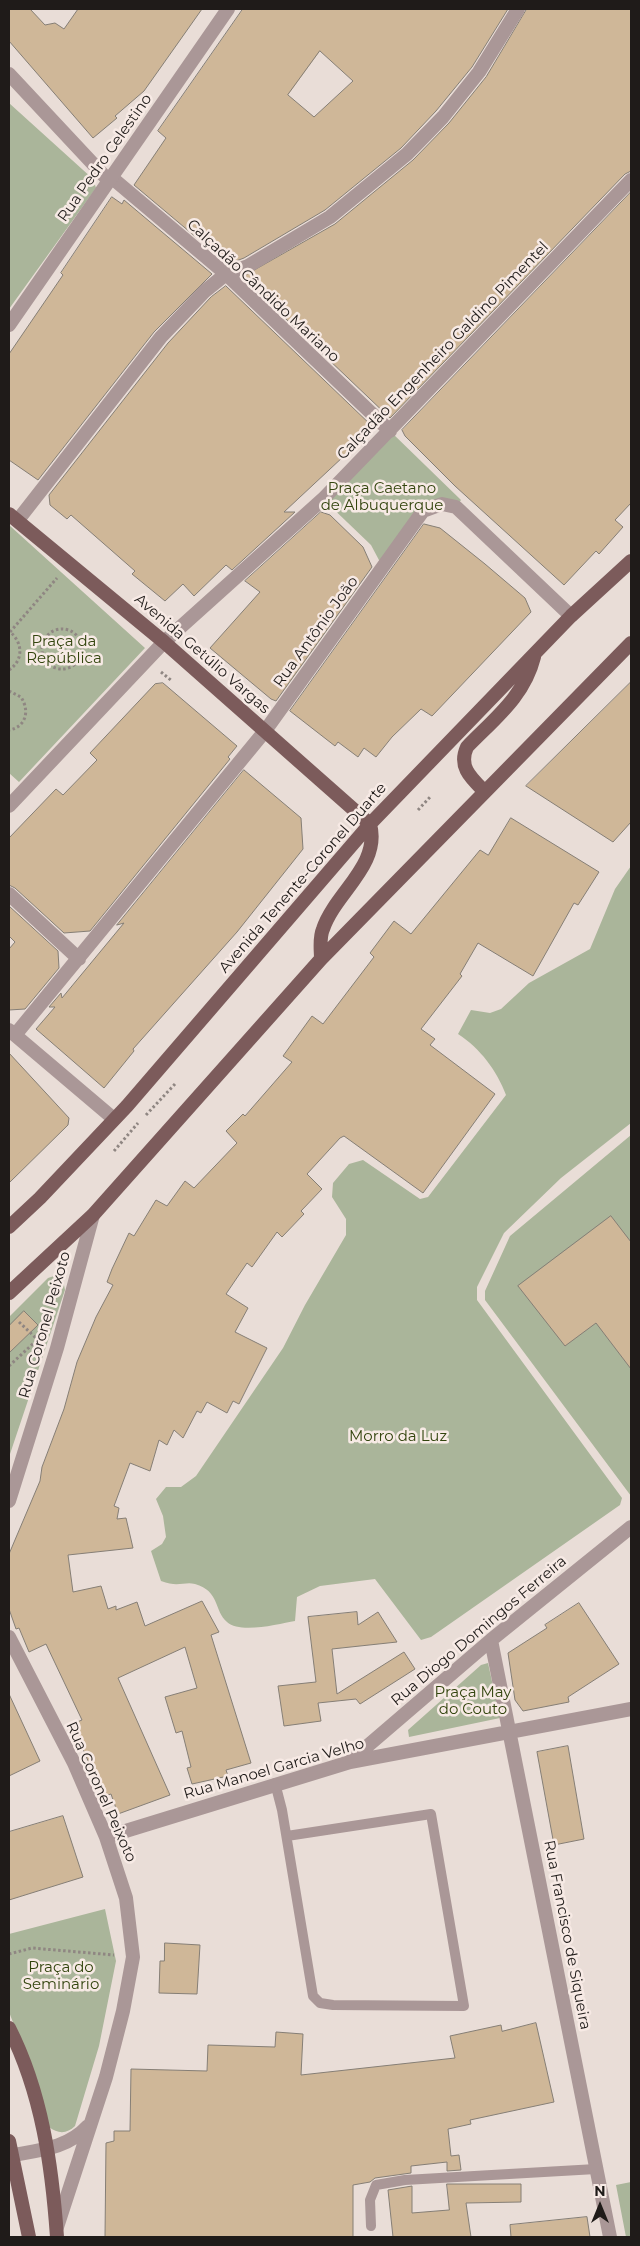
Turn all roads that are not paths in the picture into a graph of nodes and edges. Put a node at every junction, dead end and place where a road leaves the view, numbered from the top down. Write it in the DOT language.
graph roads {
  1 [pos="228,9"];
  2 [pos="518,9"];
  3 [pos="9,74"];
  4 [pos="110,179"];
  5 [pos="631,180"];
  6 [pos="226,274"];
  7 [pos="9,325"];
  8 [pos="390,432"];
  9 [pos="13,517"];
  10 [pos="631,561"];
  11 [pos="571,616"];
  12 [pos="164,642"];
  13 [pos="631,642"];
  14 [pos="534,657"];
  15 [pos="265,731"];
  16 [pos="485,792"];
  17 [pos="9,806"];
  18 [pos="370,824"];
  19 [pos="9,894"];
  20 [pos="79,959"];
  21 [pos="321,959"];
  22 [pos="11,1036"];
  23 [pos="114,1119"];
  24 [pos="94,1215"];
  25 [pos="9,1227"];
  26 [pos="9,1293"];
  27 [pos="9,1501"];
  28 [pos="631,1527"];
  29 [pos="9,1637"];
  30 [pos="491,1640"];
  31 [pos="631,1709"];
  32 [pos="510,1732"];
  33 [pos="350,1762"];
  34 [pos="275,1783"];
  35 [pos="287,1836"];
  36 [pos="106,1837"];
  37 [pos="9,2028"];
  38 [pos="90,2123"];
  39 [pos="47,2149"];
  40 [pos="10,2150"];
  41 [pos="596,2169"];
  42 [pos="371,2226"];
  43 [pos="57,2232"];
  44 [pos="29,2237"];
  45 [pos="610,2237"];
  1 -- 4 [label="street, Rua Pedro Celestino"];
  2 -- 6 [label="street"];
  3 -- 4 [label="street, Calçadão Cândido Mariano"];
  4 -- 6 [label="street, Calçadão Cândido Mariano"];
  4 -- 7 [label="street, Rua Pedro Celestino"];
  5 -- 8 [label="street, Calçadão Engenheiro Galdino Pimentel"];
  6 -- 8 [label="street, Calçadão Cândido Mariano"];
  6 -- 9 [label="street"];
  8 -- 12 [label="street, Calçadão Engenheiro Galdino Pimentel"];
  9 -- 12 [label="main road, Avenida Getúlio Vargas"];
  10 -- 11 [label="main road, Avenida Tenente-Coronel Duarte"];
  11 -- 14 [label="main road, Avenida Tenente-Coronel Duarte"];
  11 -- 15 [label="street, Rua Antônio João"];
  12 -- 15 [label="main road, Avenida Getúlio Vargas"];
  12 -- 17 [label="street, Calçadão Engenheiro Galdino Pimentel"];
  13 -- 16 [label="main road"];
  14 -- 16 [label="main road"];
  14 -- 18 [label="main road, Avenida Tenente-Coronel Duarte"];
  15 -- 18 [label="main road, Avenida Getúlio Vargas"];
  15 -- 20 [label="street, Rua Antônio João"];
  16 -- 21 [label="main road"];
  18 -- 21 [label="main road"];
  18 -- 23 [label="main road, Avenida Tenente-Coronel Duarte"];
  19 -- 20 [label="street"];
  20 -- 22 [label="street, Rua Antônio João"];
  21 -- 24 [label="main road"];
  22 -- 23 [label="street"];
  23 -- 25 [label="main road, Avenida Tenente-Coronel Duarte"];
  24 -- 26 [label="main road"];
  24 -- 27 [label="street, Rua Coronel Peixoto"];
  28 -- 30 [label="street, Rua Diogo Domingos Ferreira"];
  29 -- 36 [label="street, Rua Coronel Peixoto"];
  30 -- 32 [label="street, Rua Francisco de Siqueira"];
  30 -- 33 [label="street, Rua Diogo Domingos Ferreira"];
  31 -- 32 [label="street, Rua Manoel Garcia Velho"];
  32 -- 33 [label="street, Rua Manoel Garcia Velho"];
  32 -- 41 [label="street, Rua Francisco de Siqueira"];
  33 -- 34 [label="street, Rua Manoel Garcia Velho"];
  34 -- 35 [label="lane"];
  34 -- 36 [label="street, Rua Manoel Garcia Velho"];
  35 -- 35 [label="lane"];
  36 -- 38 [label="street, Rua Coronel Peixoto"];
  37 -- 39 [label="main road"];
  38 -- 39 [label="street"];
  38 -- 43 [label="street, Rua Coronel Peixoto"];
  39 -- 40 [label="street"];
  39 -- 43 [label="main road"];
  40 -- 44 [label="main road"];
  41 -- 42 [label="lane"];
  41 -- 45 [label="street, Rua Francisco de Siqueira"];
}
